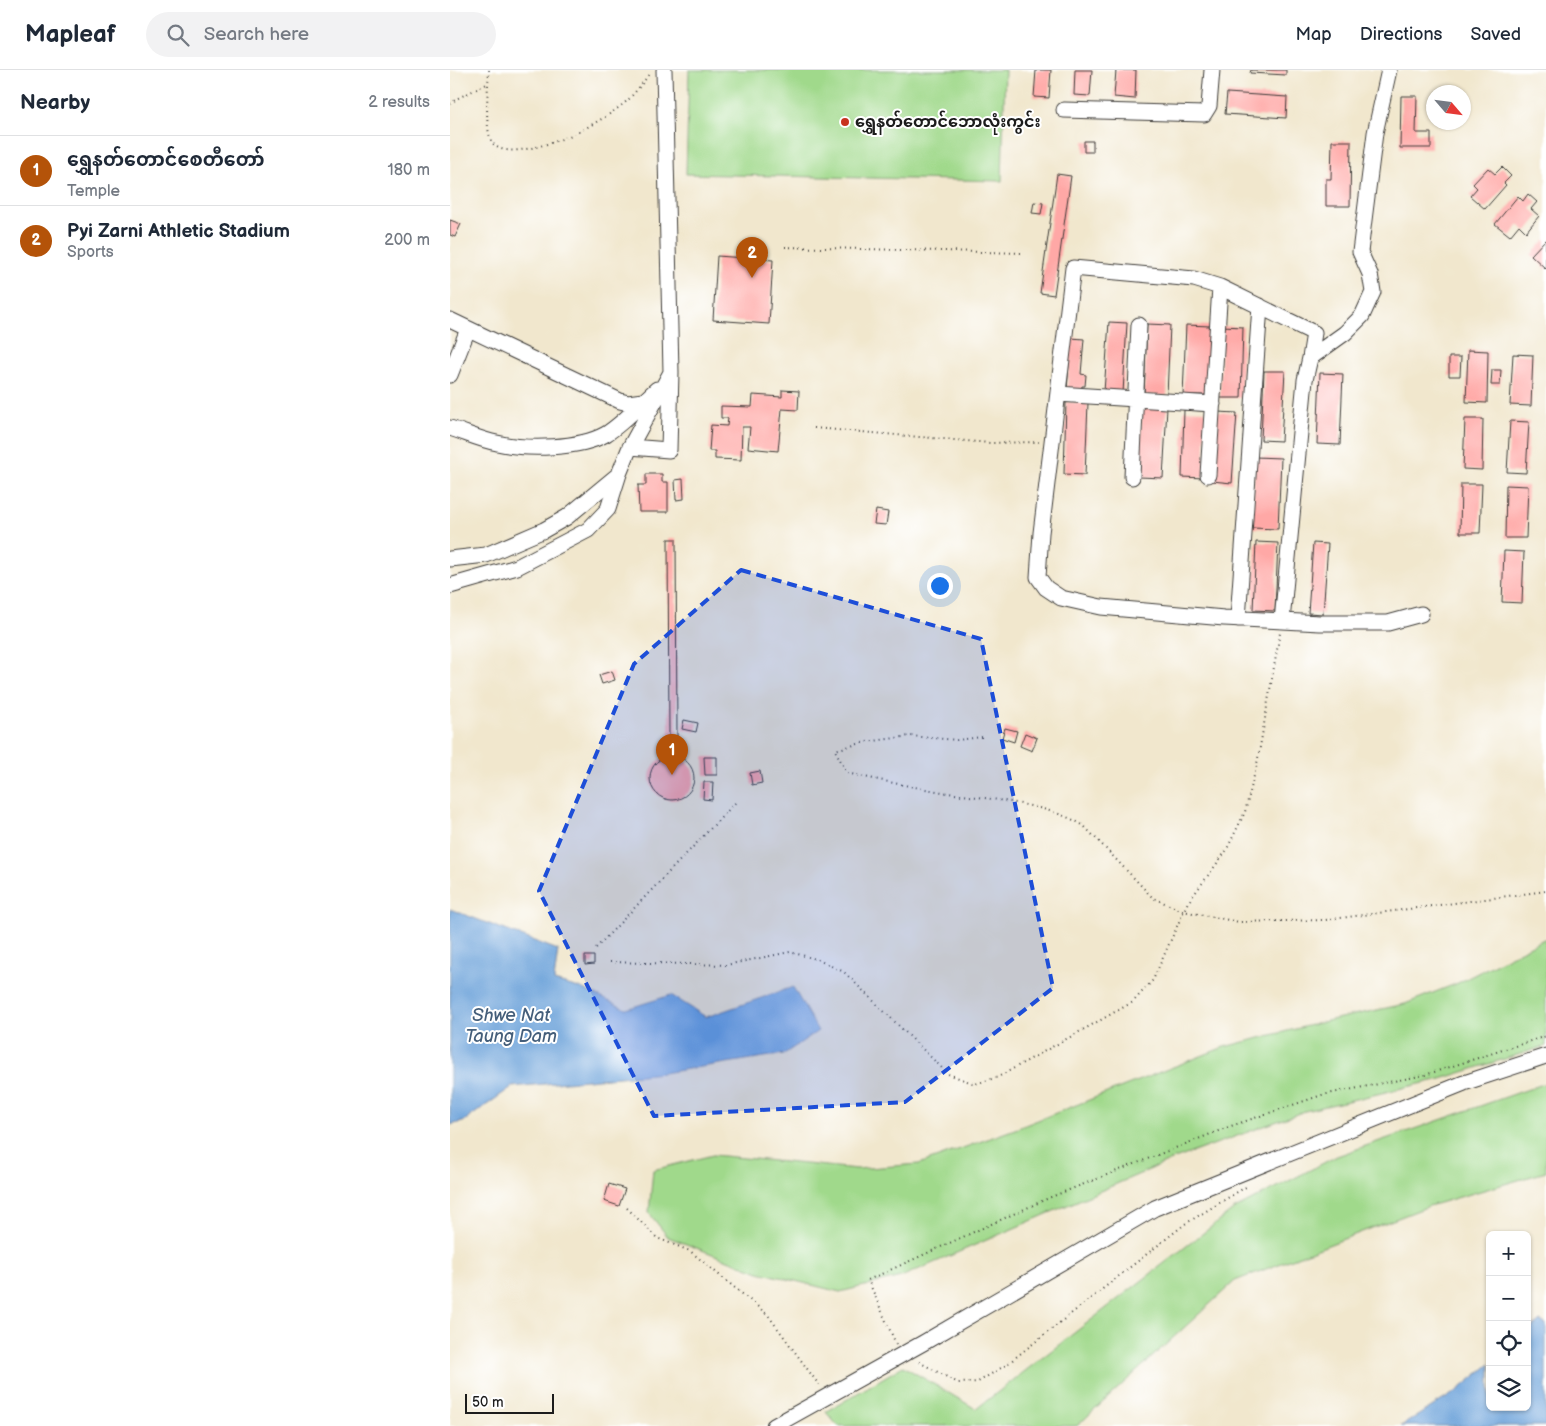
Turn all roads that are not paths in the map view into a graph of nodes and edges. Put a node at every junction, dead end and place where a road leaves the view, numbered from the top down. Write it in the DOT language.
graph roads {
  1 [pos="664,70"];
  2 [pos="1212,70"];
  3 [pos="1389,70"];
  4 [pos="1064,110"];
  5 [pos="1220,287"];
  6 [pos="1260,306"];
  7 [pos="450,320"];
  8 [pos="1139,325"];
  9 [pos="468,329"];
  10 [pos="1310,358"];
  11 [pos="450,375"];
  12 [pos="668,377"];
  13 [pos="1058,394"];
  14 [pos="1136,399"];
  15 [pos="643,401"];
  16 [pos="1213,404"];
  17 [pos="450,428"];
  18 [pos="630,447"];
  19 [pos="619,474"];
  20 [pos="1208,474"];
  21 [pos="1132,477"];
  22 [pos="450,559"];
  23 [pos="450,586"];
  24 [pos="1421,614"];
  25 [pos="1238,619"];
  26 [pos="1282,621"];
  27 [pos="1546,1056"];
  28 [pos="774,1426"];
  1 -- 12 [label="street"];
  2 -- 4 [label="street"];
  3 -- 10 [label="street"];
  5 -- 6 [label="street"];
  5 -- 13 [label="street"];
  5 -- 16 [label="street"];
  6 -- 10 [label="street"];
  6 -- 25 [label="street"];
  7 -- 9 [label="street"];
  8 -- 14 [label="street"];
  9 -- 11 [label="street"];
  9 -- 15 [label="street"];
  10 -- 26 [label="street"];
  12 -- 15 [label="street"];
  12 -- 18 [label="street"];
  12 -- 18 [label="street"];
  13 -- 14 [label="street"];
  13 -- 25 [label="street"];
  14 -- 16 [label="street"];
  14 -- 21 [label="street"];
  15 -- 17 [label="street"];
  16 -- 20 [label="street"];
  18 -- 19 [label="street"];
  19 -- 22 [label="street"];
  19 -- 23 [label="street"];
  24 -- 26 [label="street"];
  25 -- 26 [label="street"];
  27 -- 28 [label="street"];
}
